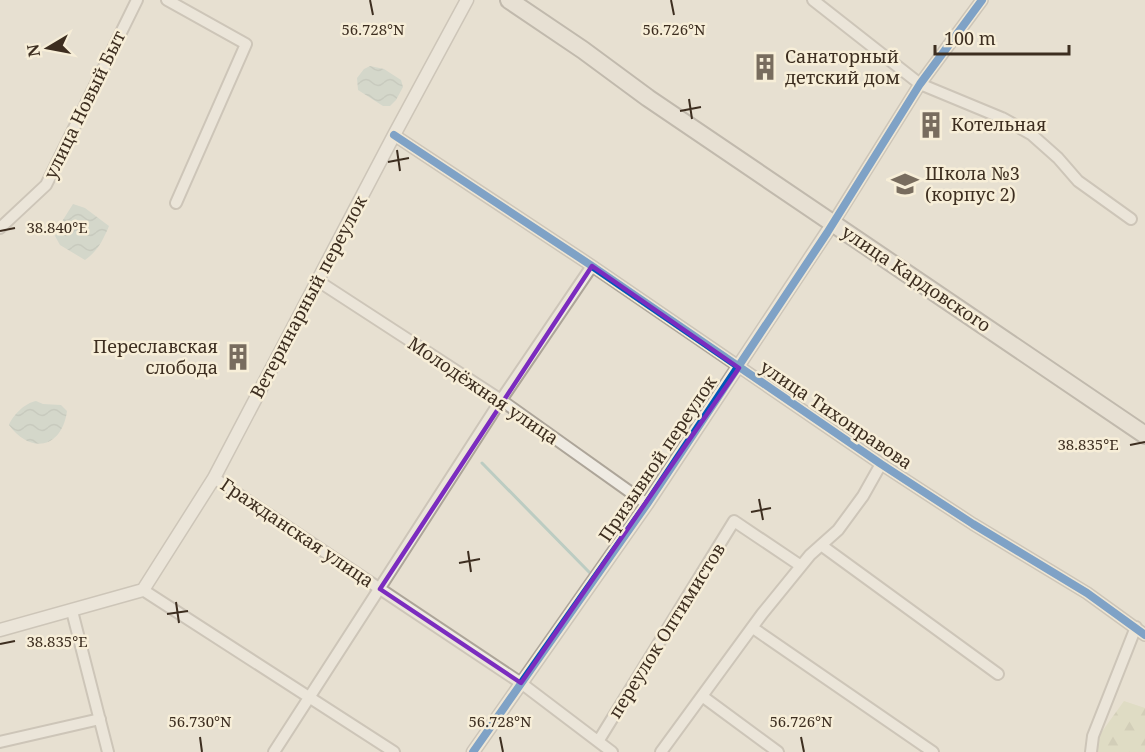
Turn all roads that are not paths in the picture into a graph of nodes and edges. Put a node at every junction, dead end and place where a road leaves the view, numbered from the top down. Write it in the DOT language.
graph roads {
  1 [pos="137,0"];
  2 [pos="168,0"];
  3 [pos="467,0"];
  4 [pos="509,0"];
  5 [pos="813,0"];
  6 [pos="982,0"];
  7 [pos="920,84"];
  8 [pos="394,135"];
  9 [pos="176,203"];
  10 [pos="1131,219"];
  11 [pos="833,223"];
  12 [pos="0,228"];
  13 [pos="592,266"];
  14 [pos="318,281"];
  15 [pos="739,368"];
  16 [pos="501,400"];
  17 [pos="1145,435"];
  18 [pos="881,464"];
  19 [pos="214,478"];
  20 [pos="647,504"];
  21 [pos="821,545"];
  22 [pos="801,566"];
  23 [pos="380,589"];
  24 [pos="143,590"];
  25 [pos="72,611"];
  26 [pos="753,628"];
  27 [pos="0,630"];
  28 [pos="1141,631"];
  29 [pos="998,674"];
  30 [pos="522,683"];
  31 [pos="309,696"];
  32 [pos="702,696"];
  33 [pos="100,719"];
  34 [pos="599,740"];
  35 [pos="0,742"];
  36 [pos="108,752"];
  37 [pos="274,752"];
  38 [pos="394,752"];
  39 [pos="473,752"];
  40 [pos="612,752"];
  41 [pos="661,752"];
  42 [pos="778,752"];
  43 [pos="933,752"];
  44 [pos="1091,752"];
  1 -- 12 [label="street, улица Новый Быт"];
  2 -- 9 [label="street"];
  3 -- 8 [label="street, Ветеринарный переулок"];
  4 -- 11 [label="main road, улица Кардовского"];
  5 -- 7 [label="street"];
  6 -- 7 [label="street, Призывной переулок"];
  7 -- 10 [label="street"];
  7 -- 11 [label="street, Призывной переулок"];
  8 -- 13 [label="street, улица Тихонравова"];
  8 -- 14 [label="street, Ветеринарный переулок"];
  11 -- 15 [label="street, Призывной переулок"];
  11 -- 17 [label="main road, улица Кардовского"];
  13 -- 15 [label="street, улица Тихонравова"];
  13 -- 16 [label="street"];
  14 -- 16 [label="street, Молодёжная улица"];
  14 -- 19 [label="street, Ветеринарный переулок"];
  15 -- 18 [label="street, улица Тихонравова"];
  15 -- 20 [label="street, Призывной переулок"];
  16 -- 20 [label="street, Молодёжная улица"];
  16 -- 23 [label="street"];
  18 -- 21 [label="street"];
  18 -- 28 [label="street, улица Тихонравова"];
  19 -- 23 [label="street, Гражданская улица"];
  19 -- 24 [label="street, Ветеринарный переулок"];
  20 -- 30 [label="street, Призывной переулок"];
  21 -- 22 [label="street"];
  21 -- 29 [label="street"];
  22 -- 26 [label="street"];
  22 -- 34 [label="street, переулок Оптимистов"];
  23 -- 30 [label="street, Гражданская улица"];
  23 -- 31 [label="street, Гражданская улица"];
  24 -- 25 [label="street"];
  24 -- 31 [label="street"];
  25 -- 27 [label="street"];
  25 -- 33 [label="street"];
  26 -- 32 [label="street"];
  26 -- 43 [label="street"];
  28 -- 44 [label="street"];
  30 -- 34 [label="street, Гражданская улица"];
  30 -- 39 [label="street, Призывной переулок"];
  31 -- 37 [label="street, Гражданская улица"];
  31 -- 38 [label="street"];
  32 -- 41 [label="street"];
  32 -- 42 [label="street"];
  33 -- 35 [label="street"];
  33 -- 36 [label="street"];
  34 -- 40 [label="street, Гражданская улица"];
}
